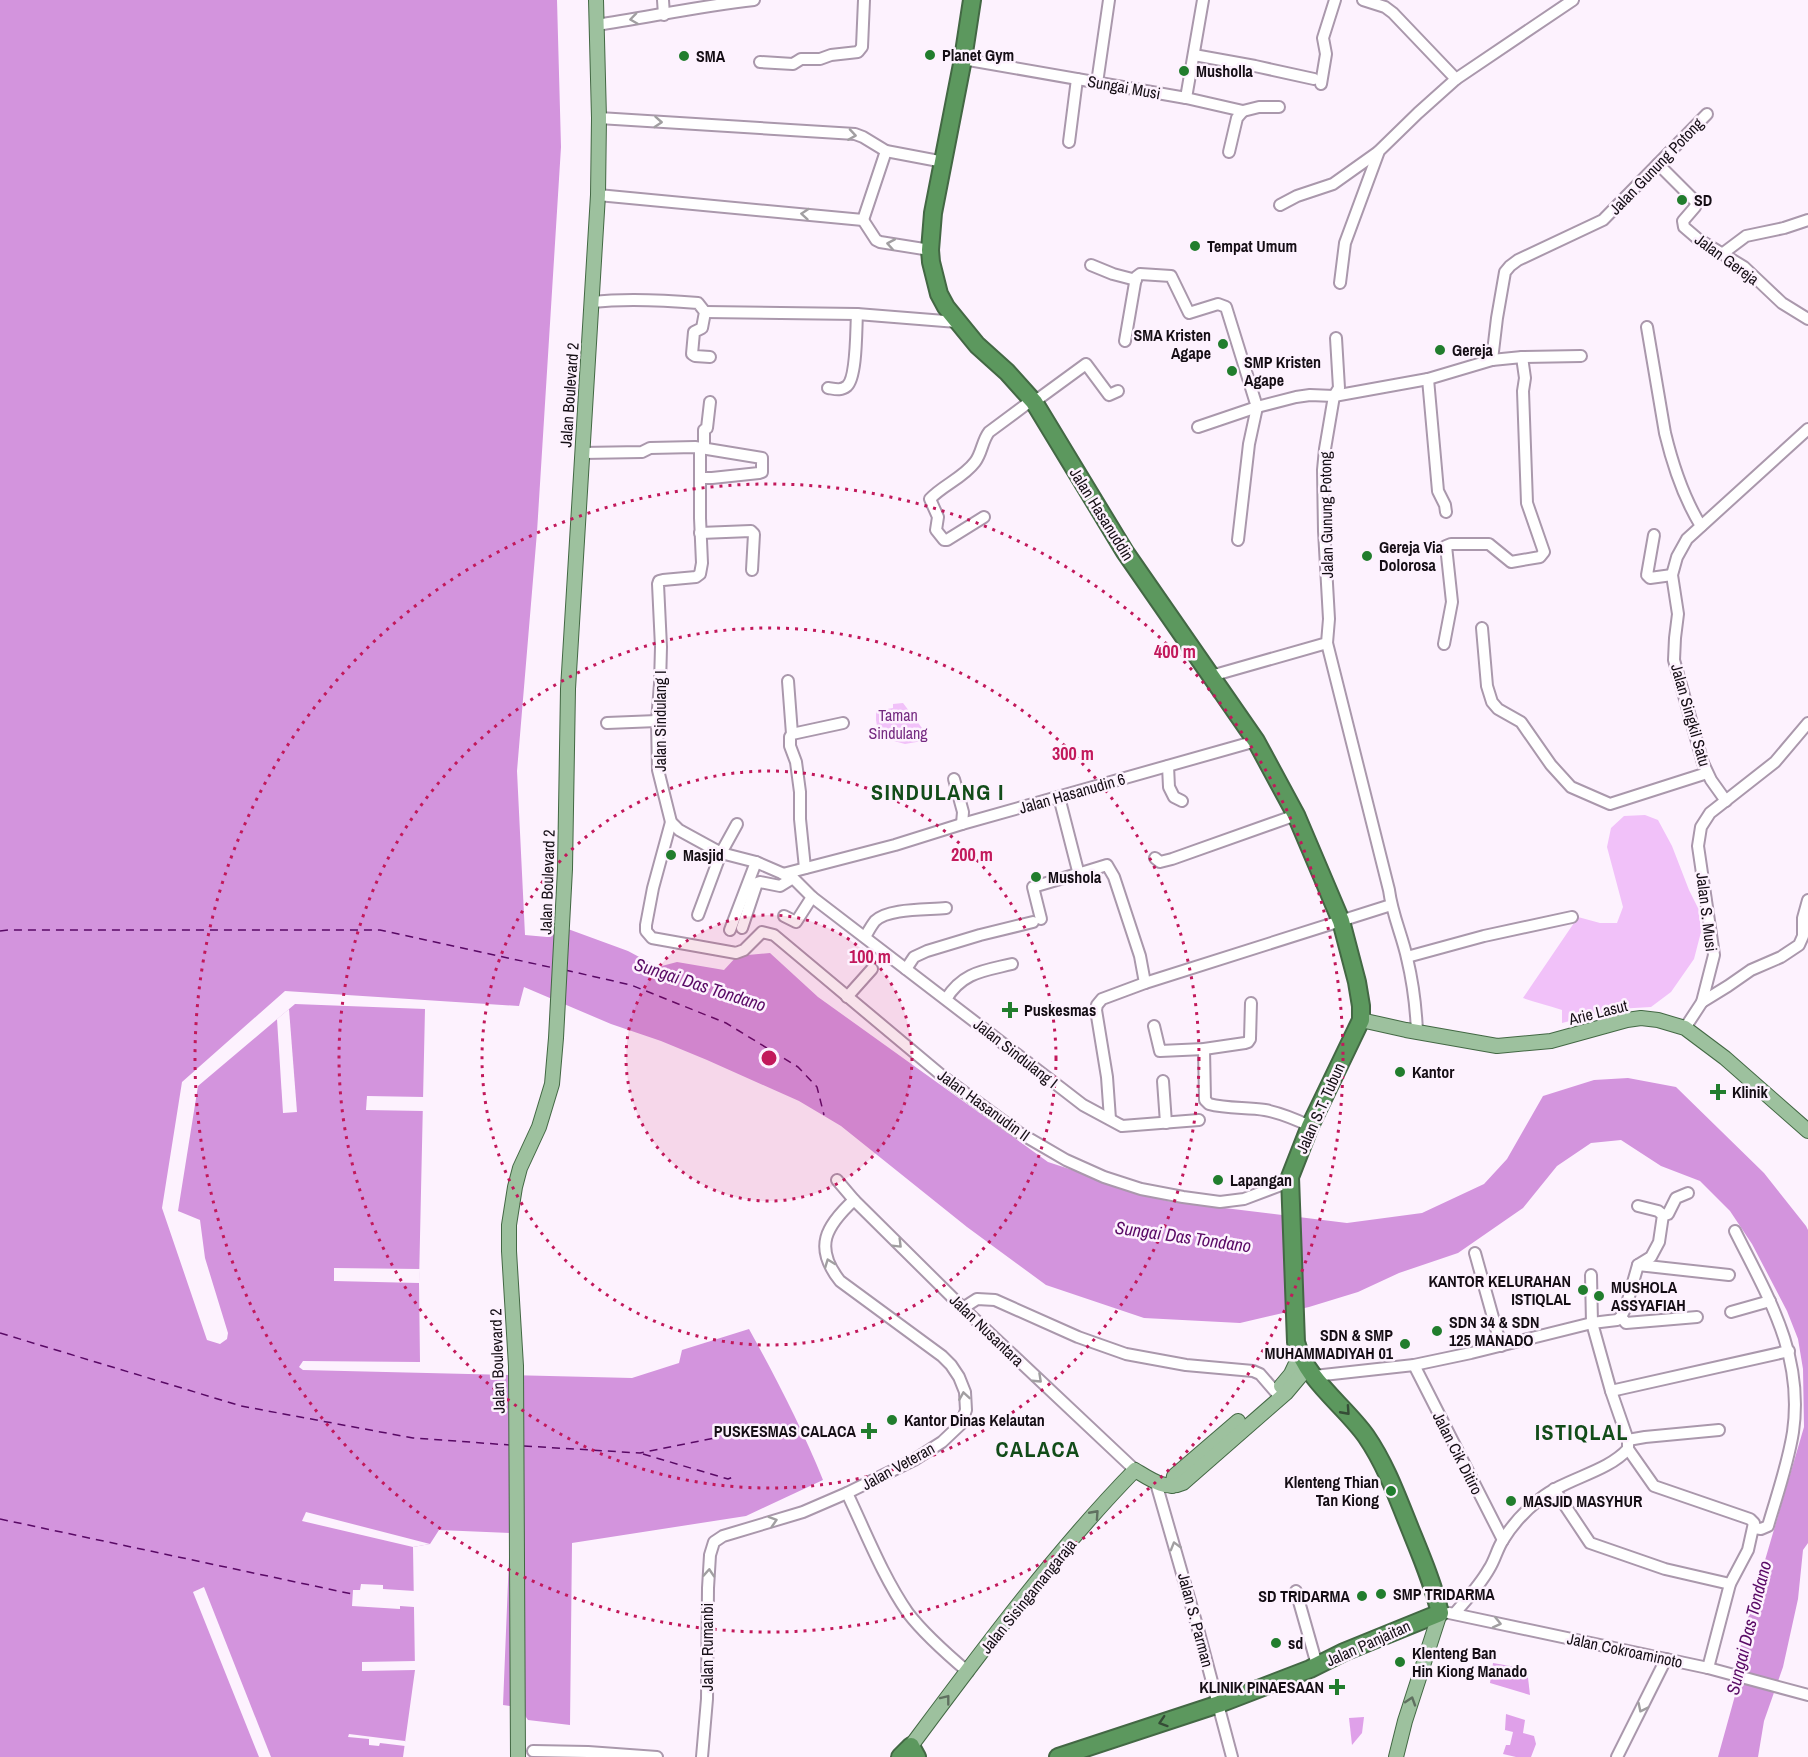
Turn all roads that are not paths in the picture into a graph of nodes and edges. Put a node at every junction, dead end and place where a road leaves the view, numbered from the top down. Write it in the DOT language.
graph roads {
  1 [pos="596,0"];
  2 [pos="663,0"];
  3 [pos="754,0"];
  4 [pos="864,0"];
  5 [pos="972,0"];
  6 [pos="1109,0"];
  7 [pos="1203,0"];
  8 [pos="1335,0"];
  9 [pos="1363,0"];
  10 [pos="1573,0"];
  11 [pos="731,1"];
  12 [pos="1375,2"];
  13 [pos="664,15"];
  14 [pos="597,25"];
  15 [pos="1194,55"];
  16 [pos="963,59"];
  17 [pos="760,63"];
  18 [pos="1077,79"];
  19 [pos="1456,79"];
  20 [pos="1097,83"];
  21 [pos="1186,98"];
  22 [pos="1279,107"];
  23 [pos="1243,111"];
  24 [pos="1707,114"];
  25 [pos="599,118"];
  26 [pos="1069,142"];
  27 [pos="886,151"];
  28 [pos="1379,151"];
  29 [pos="1229,152"];
  30 [pos="944,162"];
  31 [pos="1658,164"];
  32 [pos="598,195"];
  33 [pos="1280,205"];
  34 [pos="863,220"];
  35 [pos="1808,220"];
  36 [pos="930,250"];
  37 [pos="1722,254"];
  38 [pos="1091,265"];
  39 [pos="1136,280"];
  40 [pos="1340,283"];
  41 [pos="592,302"];
  42 [pos="705,312"];
  43 [pos="857,314"];
  44 [pos="1808,319"];
  45 [pos="957,322"];
  46 [pos="1647,327"];
  47 [pos="1336,338"];
  48 [pos="1125,341"];
  49 [pos="1581,356"];
  50 [pos="710,357"];
  51 [pos="1522,357"];
  52 [pos="1492,360"];
  53 [pos="1428,379"];
  54 [pos="828,388"];
  55 [pos="1118,391"];
  56 [pos="1334,396"];
  57 [pos="1033,401"];
  58 [pos="710,402"];
  59 [pos="1257,407"];
  60 [pos="1198,428"];
  61 [pos="1808,429"];
  62 [pos="698,448"];
  63 [pos="582,453"];
  64 [pos="701,478"];
  65 [pos="1446,512"];
  66 [pos="984,517"];
  67 [pos="1701,526"];
  68 [pos="700,533"];
  69 [pos="1654,535"];
  70 [pos="1238,540"];
  71 [pos="752,570"];
  72 [pos="1672,575"];
  73 [pos="1482,628"];
  74 [pos="1326,643"];
  75 [pos="1444,644"];
  76 [pos="1211,676"];
  77 [pos="788,681"];
  78 [pos="657,721"];
  79 [pos="607,723"];
  80 [pos="843,723"];
  81 [pos="1808,723"];
  82 [pos="792,734"];
  83 [pos="1256,741"];
  84 [pos="1168,766"];
  85 [pos="1707,773"];
  86 [pos="954,779"];
  87 [pos="1059,797"];
  88 [pos="1182,801"];
  89 [pos="1726,801"];
  90 [pos="1296,815"];
  91 [pos="671,822"];
  92 [pos="737,824"];
  93 [pos="962,824"];
  94 [pos="721,853"];
  95 [pos="1155,858"];
  96 [pos="756,862"];
  97 [pos="805,868"];
  98 [pos="1079,872"];
  99 [pos="788,876"];
  100 [pos="812,897"];
  101 [pos="1808,900"];
  102 [pos="1391,905"];
  103 [pos="946,908"];
  104 [pos="698,915"];
  105 [pos="784,916"];
  106 [pos="1572,917"];
  107 [pos="1341,921"];
  108 [pos="742,928"];
  109 [pos="730,930"];
  110 [pos="865,938"];
  111 [pos="1805,941"];
  112 [pos="1407,957"];
  113 [pos="1012,964"];
  114 [pos="872,969"];
  115 [pos="906,969"];
  116 [pos="1145,983"];
  117 [pos="847,997"];
  118 [pos="946,999"];
  119 [pos="1702,1002"];
  120 [pos="1251,1003"];
  121 [pos="1361,1020"];
  122 [pos="1154,1026"];
  123 [pos="1685,1028"];
  124 [pos="1417,1032"];
  125 [pos="1204,1049"];
  126 [pos="1163,1081"];
  127 [pos="1110,1119"];
  128 [pos="1199,1120"];
  129 [pos="1166,1123"];
  130 [pos="1310,1126"];
  131 [pos="1808,1131"];
  132 [pos="840,1183"];
  133 [pos="1289,1190"];
  134 [pos="1688,1193"];
  135 [pos="854,1200"];
  136 [pos="1638,1206"];
  137 [pos="1663,1215"];
  138 [pos="1734,1231"];
  139 [pos="1475,1253"];
  140 [pos="1638,1265"];
  141 [pos="1591,1275"];
  142 [pos="1730,1275"];
  143 [pos="1770,1301"];
  144 [pos="963,1308"];
  145 [pos="1731,1312"];
  146 [pos="1621,1317"];
  147 [pos="1697,1317"];
  148 [pos="1592,1323"];
  149 [pos="1501,1346"];
  150 [pos="1789,1351"];
  151 [pos="1304,1360"];
  152 [pos="1414,1365"];
  153 [pos="1611,1391"];
  154 [pos="1280,1394"];
  155 [pos="1719,1430"];
  156 [pos="1628,1445"];
  157 [pos="1135,1470"];
  158 [pos="1156,1483"];
  159 [pos="1554,1489"];
  160 [pos="847,1493"];
  161 [pos="1754,1528"];
  162 [pos="717,1539"];
  163 [pos="1503,1540"];
  164 [pos="1730,1584"];
  165 [pos="1296,1592"];
  166 [pos="1448,1613"];
  167 [pos="1666,1659"];
  168 [pos="1317,1665"];
  169 [pos="1708,1668"];
  170 [pos="968,1672"];
  171 [pos="1808,1695"];
  172 [pos="1218,1704"];
  173 [pos="533,1751"];
  174 [pos="909,1753"];
  175 [pos="518,1757"];
  176 [pos="657,1757"];
  177 [pos="702,1757"];
  178 [pos="1058,1757"];
  179 [pos="1232,1757"];
  180 [pos="1396,1757"];
  181 [pos="1617,1757"];
  1 -- 14 [label="main road, Jalan Boulevard 2"];
  2 -- 13 [label="street"];
  3 -- 11 [label="street"];
  4 -- 17 [label="street"];
  5 -- 16 [label="highway, Jalan Hasanuddin"];
  6 -- 20 [label="street"];
  7 -- 15 [label="street"];
  8 -- 15 [label="street"];
  9 -- 12 [label="street"];
  10 -- 19 [label="street"];
  11 -- 13 [label="street"];
  12 -- 19 [label="street"];
  13 -- 14 [label="street, one-way"];
  14 -- 25 [label="main road, Jalan Boulevard 2"];
  15 -- 21 [label="street"];
  16 -- 18 [label="street, Sungai Musi"];
  16 -- 30 [label="highway, Jalan Hasanuddin"];
  18 -- 20 [label="street, Sungai Musi"];
  18 -- 26 [label="street"];
  19 -- 28 [label="street"];
  20 -- 21 [label="street, Sungai Musi"];
  21 -- 23 [label="street, Sungai Musi"];
  22 -- 23 [label="street"];
  23 -- 29 [label="street"];
  24 -- 31 [label="street, Jalan Gunung Potong"];
  25 -- 27 [label="street, one-way"];
  25 -- 32 [label="main road, Jalan Boulevard 2"];
  27 -- 30 [label="street"];
  27 -- 34 [label="street"];
  28 -- 33 [label="street"];
  28 -- 40 [label="street"];
  30 -- 36 [label="highway, Jalan Hasanuddin"];
  31 -- 37 [label="street, Jalan Gereja"];
  31 -- 52 [label="street, Jalan Gunung Potong"];
  34 -- 32 [label="street, one-way"];
  32 -- 41 [label="main road, Jalan Boulevard 2"];
  36 -- 34 [label="street, one-way"];
  35 -- 37 [label="street"];
  36 -- 45 [label="highway, Jalan Hasanuddin"];
  37 -- 44 [label="street, Jalan Gereja"];
  38 -- 39 [label="street"];
  39 -- 48 [label="street"];
  39 -- 59 [label="street"];
  41 -- 42 [label="street"];
  41 -- 63 [label="main road, Jalan Boulevard 2"];
  42 -- 43 [label="street"];
  42 -- 50 [label="street"];
  43 -- 45 [label="street"];
  43 -- 54 [label="street"];
  45 -- 57 [label="highway, Jalan Hasanuddin"];
  46 -- 67 [label="street"];
  47 -- 56 [label="street, Jalan Gunung Potong"];
  49 -- 51 [label="street"];
  51 -- 52 [label="street"];
  51 -- 75 [label="street"];
  52 -- 53 [label="street"];
  53 -- 56 [label="street"];
  53 -- 65 [label="street"];
  55 -- 57 [label="street"];
  56 -- 59 [label="street"];
  56 -- 74 [label="street, Jalan Gunung Potong"];
  57 -- 66 [label="street"];
  57 -- 76 [label="highway, Jalan Hasanuddin"];
  58 -- 62 [label="street, Jalan Sindulang I"];
  59 -- 60 [label="street"];
  59 -- 70 [label="street"];
  61 -- 67 [label="street, Jalan Singkil Satu"];
  62 -- 63 [label="street"];
  62 -- 64 [label="street, Jalan Sindulang I"];
  62 -- 64 [label="street"];
  63 -- 175 [label="main road, Jalan Boulevard 2"];
  64 -- 68 [label="street, Jalan Sindulang I"];
  67 -- 72 [label="street, Jalan Singkil Satu"];
  68 -- 71 [label="street"];
  68 -- 78 [label="street, Jalan Sindulang I"];
  69 -- 72 [label="street"];
  72 -- 85 [label="street, Jalan Singkil Satu"];
  73 -- 85 [label="street"];
  74 -- 76 [label="street"];
  74 -- 102 [label="street, Jalan Gunung Potong"];
  76 -- 83 [label="highway, Jalan Hasanuddin"];
  77 -- 82 [label="street"];
  78 -- 79 [label="street"];
  78 -- 91 [label="street, Jalan Sindulang I"];
  80 -- 82 [label="street"];
  81 -- 89 [label="street, Jalan S. Musi"];
  82 -- 97 [label="street"];
  83 -- 84 [label="street, Jalan Hasanudin 6"];
  83 -- 90 [label="highway, Jalan Hasanuddin"];
  84 -- 87 [label="street, Jalan Hasanudin 6"];
  84 -- 88 [label="street"];
  85 -- 89 [label="street, Jalan Singkil Satu"];
  86 -- 93 [label="street"];
  87 -- 93 [label="street, Jalan Hasanudin 6"];
  87 -- 98 [label="street"];
  89 -- 119 [label="street, Jalan S. Musi"];
  90 -- 95 [label="street"];
  90 -- 107 [label="highway, Jalan Hasanuddin"];
  91 -- 94 [label="street, Jalan Sindulang I"];
  91 -- 117 [label="street, Jalan Hasanudin II"];
  92 -- 94 [label="street"];
  93 -- 97 [label="street, Jalan Hasanudin 6"];
  94 -- 96 [label="street, Jalan Sindulang I"];
  94 -- 104 [label="street"];
  96 -- 99 [label="street, Jalan Sindulang I"];
  96 -- 109 [label="street"];
  97 -- 99 [label="street, Jalan Hasanudin 6"];
  98 -- 115 [label="street"];
  98 -- 116 [label="street"];
  99 -- 100 [label="street, Jalan Sindulang I"];
  99 -- 108 [label="street, Jalan Hasanudin 6"];
  100 -- 105 [label="street"];
  100 -- 110 [label="street, Jalan Sindulang I"];
  101 -- 111 [label="street"];
  102 -- 107 [label="street"];
  102 -- 112 [label="street, Jalan Gunung Potong"];
  103 -- 110 [label="street"];
  106 -- 112 [label="street"];
  107 -- 116 [label="street"];
  107 -- 121 [label="highway, Jalan Hasanuddin"];
  110 -- 115 [label="street, Jalan Sindulang I"];
  111 -- 119 [label="street"];
  112 -- 124 [label="street, Jalan Gunung Potong"];
  113 -- 118 [label="street"];
  114 -- 117 [label="street"];
  115 -- 118 [label="street, Jalan Sindulang I"];
  116 -- 127 [label="street"];
  117 -- 133 [label="street, Jalan Hasanudin II"];
  118 -- 127 [label="street, Jalan Sindulang I"];
  119 -- 123 [label="street, Jalan S. Musi"];
  120 -- 125 [label="street"];
  121 -- 124 [label="main road, Arie Lasut"];
  121 -- 130 [label="highway, Jalan S.T. Tubun"];
  122 -- 125 [label="street"];
  123 -- 124 [label="main road, Arie Lasut"];
  123 -- 131 [label="main road, Arie Lasut"];
  125 -- 130 [label="street"];
  126 -- 129 [label="street"];
  127 -- 129 [label="street, Jalan Sindulang I"];
  128 -- 129 [label="street, Jalan Sindulang I"];
  130 -- 133 [label="highway, Jalan S.T. Tubun"];
  132 -- 135 [label="street, Jalan Nusantara"];
  133 -- 151 [label="highway, Jalan S.T. Tubun"];
  134 -- 137 [label="street"];
  135 -- 144 [label="street, Jalan Nusantara, one-way"];
  160 -- 135 [label="street, Jalan Veteran, one-way"];
  136 -- 137 [label="street"];
  137 -- 140 [label="street"];
  138 -- 143 [label="street"];
  139 -- 149 [label="street"];
  140 -- 142 [label="street"];
  140 -- 146 [label="street"];
  141 -- 148 [label="street"];
  143 -- 145 [label="street"];
  143 -- 150 [label="street"];
  144 -- 154 [label="street"];
  144 -- 157 [label="street, Jalan Nusantara, one-way"];
  146 -- 147 [label="street"];
  146 -- 148 [label="street"];
  148 -- 149 [label="street"];
  148 -- 153 [label="street"];
  149 -- 152 [label="street"];
  150 -- 153 [label="street"];
  150 -- 161 [label="street"];
  151 -- 152 [label="street"];
  151 -- 154 [label="main road"];
  151 -- 166 [label="highway, one-way"];
  152 -- 163 [label="street, Jalan Cik Ditiro"];
  153 -- 156 [label="street"];
  154 -- 158 [label="main road"];
  155 -- 156 [label="street"];
  156 -- 159 [label="street"];
  156 -- 161 [label="street"];
  157 -- 158 [label="main road"];
  170 -- 157 [label="main road, Jalan Sisingamangaraja, one-way"];
  172 -- 158 [label="street, Jalan S. Parman, one-way"];
  159 -- 163 [label="street"];
  159 -- 164 [label="street"];
  162 -- 160 [label="street, Jalan Veteran, one-way"];
  160 -- 170 [label="street"];
  161 -- 164 [label="street"];
  177 -- 162 [label="street, Jalan Rumanbi, one-way"];
  163 -- 166 [label="street"];
  164 -- 169 [label="street"];
  165 -- 168 [label="street"];
  166 -- 167 [label="street, Jalan Cokroaminoto, one-way"];
  166 -- 168 [label="highway, Jalan Panjaitan"];
  180 -- 166 [label="main road, one-way"];
  167 -- 169 [label="street, Jalan Cokroaminoto"];
  167 -- 181 [label="street, one-way"];
  168 -- 172 [label="highway, Jalan Panjaitan"];
  169 -- 171 [label="street, Jalan Cokroaminoto"];
  174 -- 170 [label="main road, Jalan Sisingamangaraja, one-way"];
  172 -- 178 [label="highway, Jalan Panjaitan, one-way"];
  172 -- 179 [label="street, Jalan S. Parman"];
  173 -- 176 [label="street"];
}
